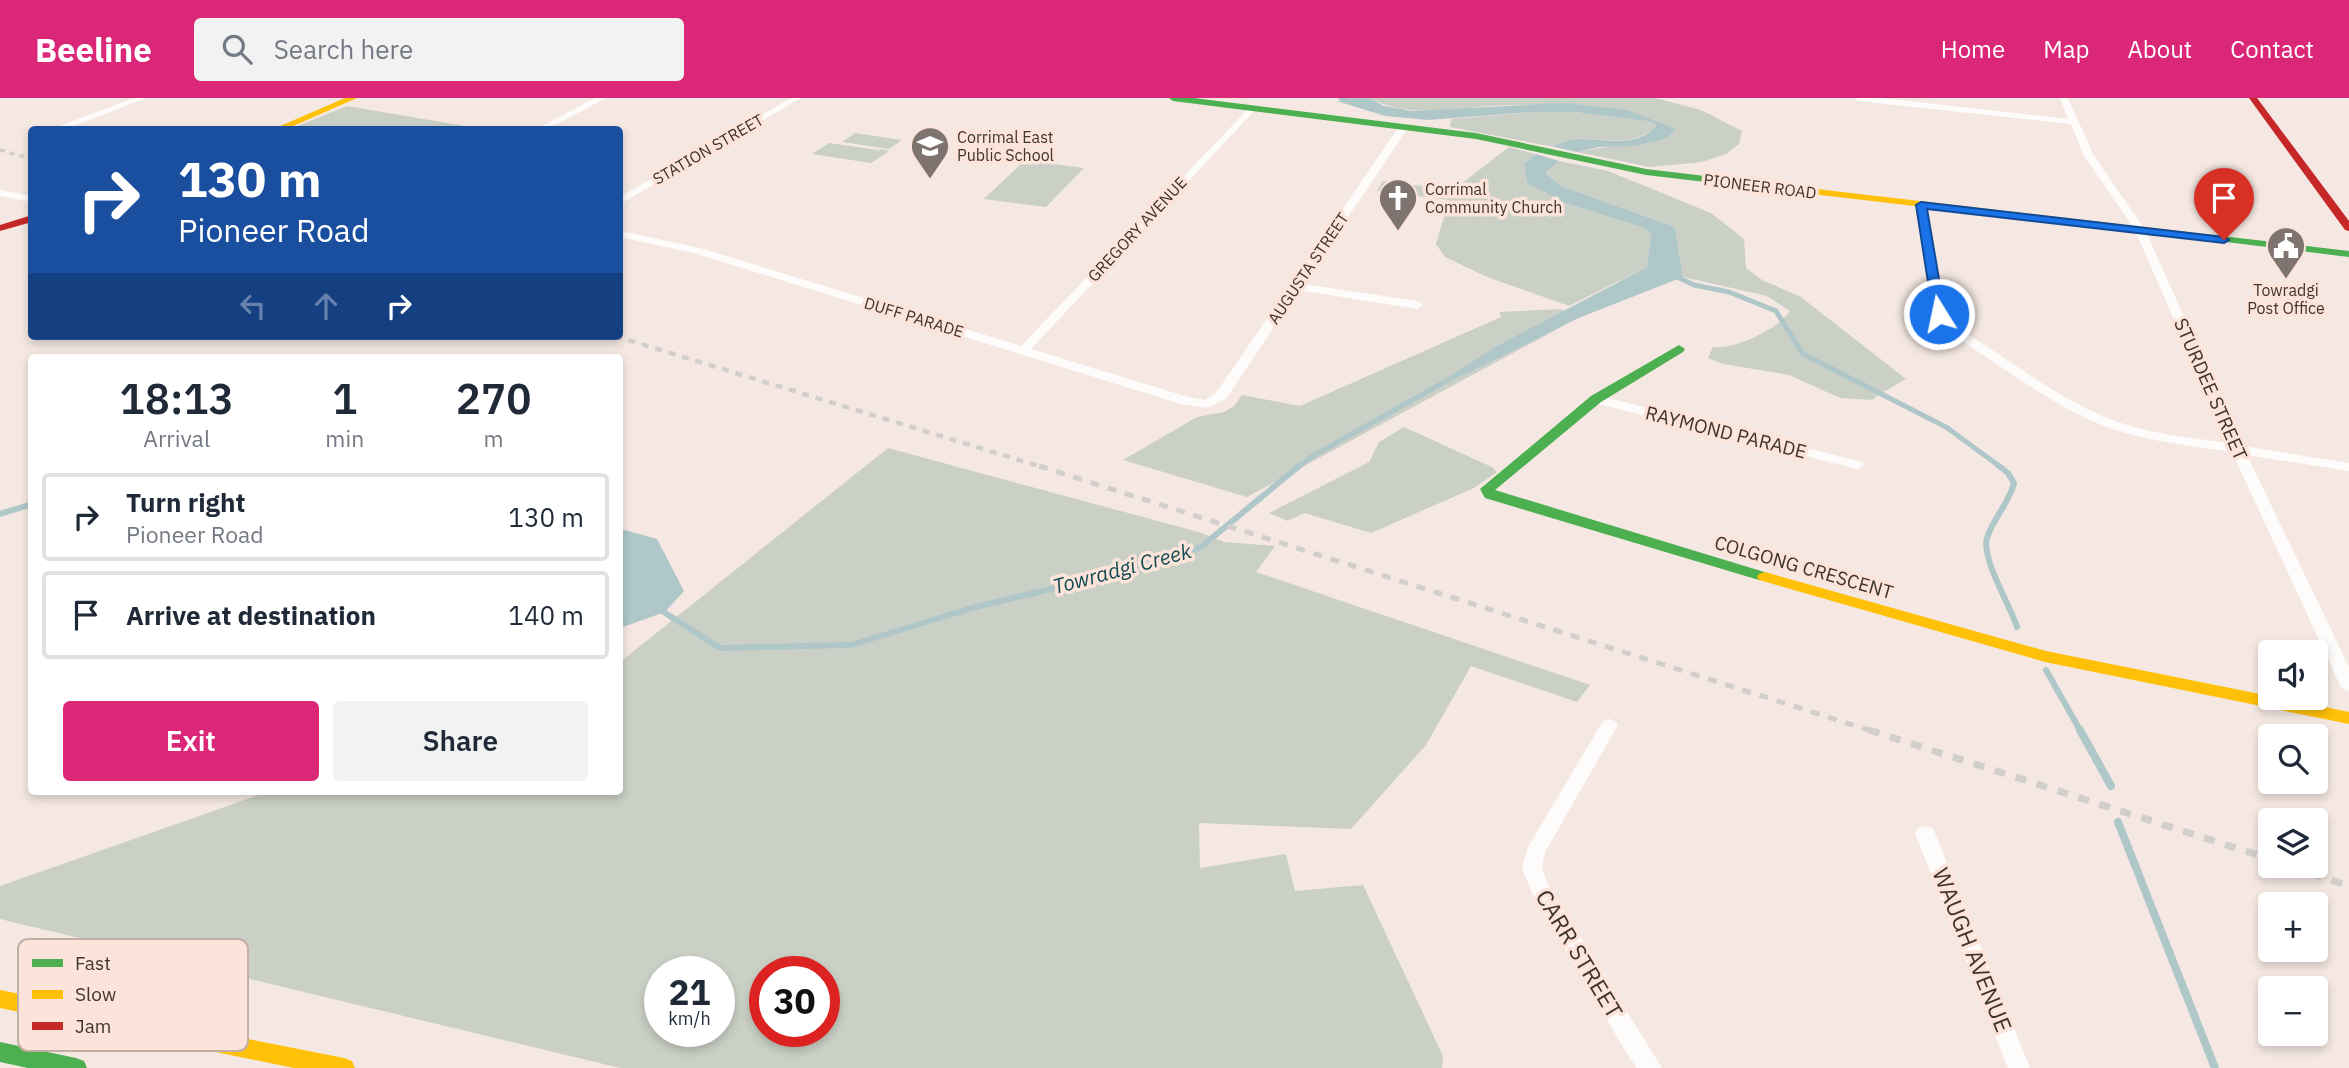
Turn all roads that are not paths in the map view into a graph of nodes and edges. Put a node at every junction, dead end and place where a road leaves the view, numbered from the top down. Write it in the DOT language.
graph roads {
  1 [pos="142,98"];
  2 [pos="353,98"];
  3 [pos="602,98"];
  4 [pos="797,98"];
  5 [pos="1173,98"];
  6 [pos="1858,98"];
  7 [pos="2064,98"];
  8 [pos="2253,98"];
  9 [pos="1877,99"];
  10 [pos="1219,101"];
  11 [pos="1252,108"];
  12 [pos="2075,122"];
  13 [pos="64,126"];
  14 [pos="285,126"];
  15 [pos="546,126"];
  16 [pos="1404,127"];
  17 [pos="0,193"];
  18 [pos="28,198"];
  19 [pos="623,199"];
  20 [pos="1921,205"];
  21 [pos="28,219"];
  22 [pos="0,228"];
  23 [pos="2349,228"];
  24 [pos="2140,230"];
  25 [pos="623,235"];
  26 [pos="2349,254"];
  27 [pos="1296,286"];
  28 [pos="1417,305"];
  29 [pos="1679,349"];
  30 [pos="1023,351"];
  31 [pos="1596,399"];
  32 [pos="1207,404"];
  33 [pos="2238,449"];
  34 [pos="1857,466"];
  35 [pos="2349,467"];
  36 [pos="2349,685"];
  37 [pos="2349,718"];
  38 [pos="1609,725"];
  39 [pos="1925,832"];
  40 [pos="0,999"];
  41 [pos="18,1003"];
  42 [pos="248,1049"];
  43 [pos="0,1052"];
  44 [pos="76,1068"];
  45 [pos="344,1068"];
  46 [pos="1651,1068"];
  47 [pos="2019,1068"];
  1 -- 13 [label="street"];
  2 -- 14 [label="main road"];
  3 -- 15 [label="street"];
  4 -- 19 [label="street, STATION STREET"];
  5 -- 10 [label="main road, PIONEER ROAD"];
  6 -- 9 [label="street"];
  7 -- 12 [label="street, STURDEE STREET"];
  8 -- 23 [label="main road"];
  9 -- 12 [label="street"];
  10 -- 11 [label="main road, PIONEER ROAD"];
  11 -- 16 [label="main road, PIONEER ROAD"];
  11 -- 30 [label="street, GREGORY AVENUE"];
  12 -- 24 [label="street, STURDEE STREET"];
  16 -- 20 [label="main road, PIONEER ROAD"];
  16 -- 27 [label="street, AUGUSTA STREET"];
  17 -- 18 [label="street"];
  20 -- 24 [label="main road, PIONEER ROAD"];
  20 -- 33 [label="street"];
  21 -- 22 [label="main road"];
  24 -- 26 [label="main road, PIONEER ROAD"];
  24 -- 33 [label="street, STURDEE STREET"];
  25 -- 30 [label="street, DUFF PARADE"];
  27 -- 28 [label="street"];
  27 -- 32 [label="street, AUGUSTA STREET"];
  29 -- 31 [label="main road, COLGONG CRESCENT"];
  30 -- 32 [label="street, DUFF PARADE"];
  31 -- 34 [label="street, RAYMOND PARADE"];
  31 -- 37 [label="main road, COLGONG CRESCENT"];
  33 -- 35 [label="street"];
  33 -- 36 [label="street, STURDEE STREET"];
  38 -- 46 [label="street, CARR STREET"];
  39 -- 47 [label="street, WAUGH AVENUE"];
  40 -- 41 [label="main road"];
  42 -- 45 [label="main road"];
  43 -- 44 [label="main road"];
}
